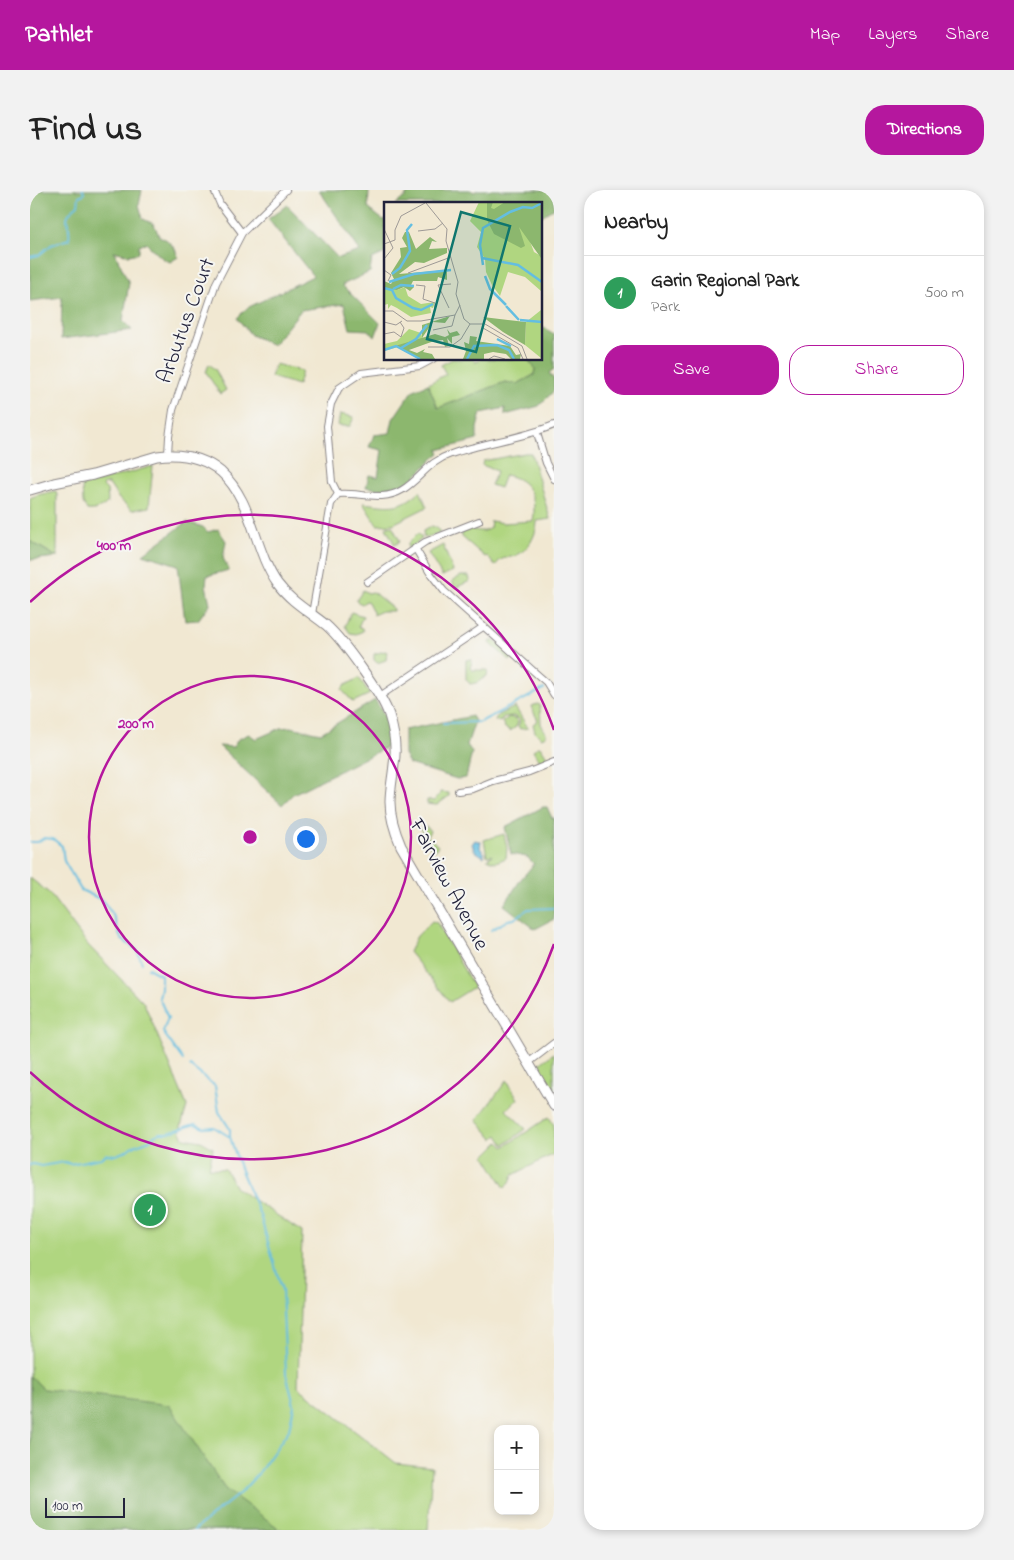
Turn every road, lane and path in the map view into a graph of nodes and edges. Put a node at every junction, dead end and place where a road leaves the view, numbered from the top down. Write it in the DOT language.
graph roads {
  1 [pos="214,190"];
  2 [pos="286,190"];
  3 [pos="242,233"];
  4 [pos="431,360"];
  5 [pos="554,425"];
  6 [pos="536,432"];
  7 [pos="168,454"];
  8 [pos="554,479"];
  9 [pos="54,483"];
  10 [pos="30,484"];
  11 [pos="30,490"];
  12 [pos="338,494"];
  13 [pos="479,522"];
  14 [pos="415,548"];
  15 [pos="367,582"];
  16 [pos="312,614"];
  17 [pos="483,626"];
  18 [pos="554,695"];
  19 [pos="380,696"];
  20 [pos="554,762"];
  21 [pos="458,791"];
  22 [pos="554,1044"];
  23 [pos="528,1063"];
  24 [pos="554,1106"];
  1 -- 3 [label="street"];
  2 -- 3 [label="street, Arbutus Court"];
  3 -- 7 [label="street, Arbutus Court"];
  4 -- 12 [label="street"];
  5 -- 6 [label="street"];
  6 -- 8 [label="street"];
  6 -- 12 [label="street"];
  7 -- 9 [label="main road, Fairview Avenue"];
  7 -- 16 [label="main road, Fairview Avenue"];
  9 -- 10 [label="main road, Fairview Avenue"];
  9 -- 11 [label="main road, Fairview Avenue"];
  10 -- 11 [label="main road"];
  12 -- 16 [label="street"];
  13 -- 14 [label="street"];
  14 -- 15 [label="street"];
  14 -- 17 [label="street"];
  16 -- 19 [label="main road, Fairview Avenue"];
  17 -- 18 [label="street"];
  17 -- 19 [label="street"];
  19 -- 23 [label="main road, Fairview Avenue"];
  20 -- 21 [label="street"];
  22 -- 23 [label="street"];
  23 -- 24 [label="main road, Fairview Avenue"];
}
